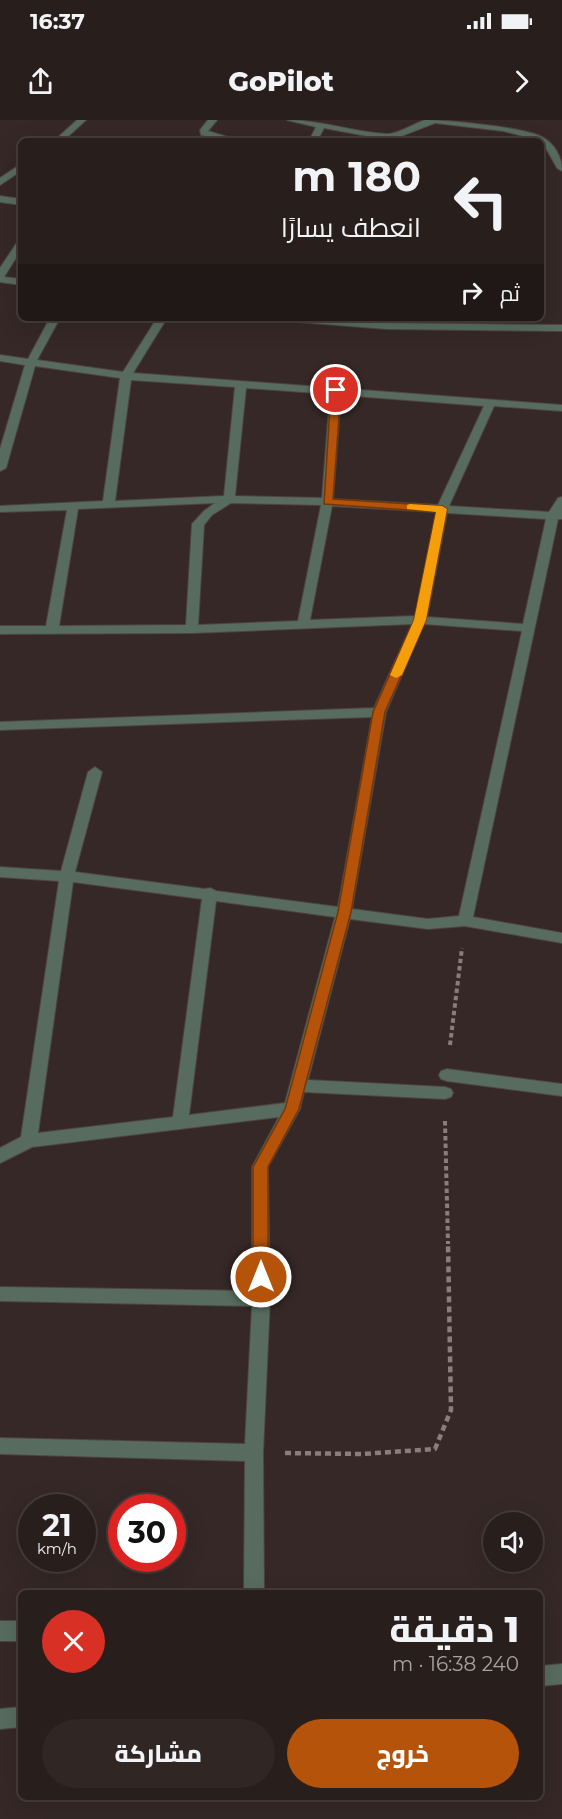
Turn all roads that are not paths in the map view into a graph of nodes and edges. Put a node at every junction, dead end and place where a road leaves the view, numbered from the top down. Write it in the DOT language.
graph roads {
  1 [pos="82,120"];
  2 [pos="213,120"];
  3 [pos="291,120"];
  4 [pos="355,120"];
  5 [pos="431,120"];
  6 [pos="322,125"];
  7 [pos="341,129"];
  8 [pos="513,136"];
  9 [pos="61,138"];
  10 [pos="225,138"];
  11 [pos="315,138"];
  12 [pos="384,138"];
  13 [pos="391,138"];
  14 [pos="538,138"];
  15 [pos="544,142"];
  16 [pos="562,168"];
  17 [pos="18,169"];
  18 [pos="0,182"];
  19 [pos="0,199"];
  20 [pos="18,202"];
  21 [pos="18,248"];
  22 [pos="0,277"];
  23 [pos="18,281"];
  24 [pos="53,321"];
  25 [pos="160,321"];
  26 [pos="324,321"];
  27 [pos="523,322"];
  28 [pos="562,327"];
  29 [pos="0,358"];
  30 [pos="31,362"];
  31 [pos="126,376"];
  32 [pos="241,383"];
  33 [pos="336,390"];
  34 [pos="491,402"];
  35 [pos="562,408"];
  36 [pos="0,468"];
  37 [pos="229,499"];
  38 [pos="562,500"];
  39 [pos="327,502"];
  40 [pos="108,506"];
  41 [pos="73,507"];
  42 [pos="0,509"];
  43 [pos="442,509"];
  44 [pos="558,516"];
  45 [pos="420,620"];
  46 [pos="303,626"];
  47 [pos="52,628"];
  48 [pos="529,628"];
  49 [pos="192,629"];
  50 [pos="0,630"];
  51 [pos="379,712"];
  52 [pos="0,726"];
  53 [pos="95,772"];
  54 [pos="0,872"];
  55 [pos="67,876"];
  56 [pos="210,893"];
  57 [pos="344,912"];
  58 [pos="465,921"];
  59 [pos="562,938"];
  60 [pos="447,1074"];
  61 [pos="299,1086"];
  62 [pos="562,1090"];
  63 [pos="445,1093"];
  64 [pos="292,1109"];
  65 [pos="180,1123"];
  66 [pos="29,1141"];
  67 [pos="0,1156"];
  68 [pos="0,1294"];
  69 [pos="261,1299"];
  70 [pos="0,1446"];
  71 [pos="254,1453"];
  72 [pos="254,1590"];
  73 [pos="0,1631"];
  74 [pos="18,1631"];
  75 [pos="562,1674"];
  76 [pos="543,1676"];
  77 [pos="18,1717"];
  78 [pos="0,1719"];
  1 -- 9 [label="street"];
  2 -- 10 [label="street"];
  3 -- 6 [label="street"];
  4 -- 7 [label="street"];
  5 -- 8 [label="street"];
  5 -- 13 [label="street"];
  6 -- 7 [label="street"];
  6 -- 11 [label="street"];
  7 -- 12 [label="street"];
  8 -- 14 [label="street"];
  15 -- 16 [label="street"];
  17 -- 18 [label="street"];
  19 -- 20 [label="street"];
  21 -- 22 [label="street"];
  22 -- 23 [label="street"];
  24 -- 30 [label="street"];
  25 -- 31 [label="street"];
  26 -- 27 [label="street"];
  27 -- 28 [label="street"];
  29 -- 30 [label="street"];
  30 -- 31 [label="street"];
  30 -- 36 [label="street"];
  31 -- 32 [label="street"];
  31 -- 40 [label="street"];
  32 -- 33 [label="street"];
  32 -- 37 [label="street"];
  33 -- 34 [label="street"];
  33 -- 39 [label="street"];
  34 -- 35 [label="street"];
  34 -- 43 [label="street"];
  37 -- 39 [label="street"];
  37 -- 40 [label="street"];
  37 -- 49 [label="street"];
  38 -- 44 [label="street"];
  39 -- 43 [label="street"];
  39 -- 46 [label="street"];
  40 -- 41 [label="street"];
  41 -- 42 [label="street"];
  41 -- 47 [label="street"];
  43 -- 44 [label="street"];
  43 -- 45 [label="street"];
  44 -- 48 [label="street"];
  45 -- 46 [label="street"];
  45 -- 48 [label="street"];
  45 -- 51 [label="street"];
  46 -- 49 [label="street"];
  47 -- 49 [label="street"];
  47 -- 50 [label="street"];
  48 -- 58 [label="street"];
  51 -- 52 [label="street"];
  51 -- 57 [label="street"];
  53 -- 55 [label="street"];
  54 -- 55 [label="street"];
  55 -- 56 [label="street"];
  55 -- 66 [label="street"];
  56 -- 57 [label="street"];
  56 -- 65 [label="street"];
  57 -- 58 [label="street"];
  57 -- 61 [label="street"];
  58 -- 59 [label="street"];
  60 -- 62 [label="street"];
  61 -- 63 [label="street"];
  61 -- 64 [label="street"];
  64 -- 65 [label="street"];
  64 -- 69 [label="street"];
  65 -- 66 [label="street"];
  66 -- 67 [label="street"];
  68 -- 69 [label="street"];
  69 -- 71 [label="street"];
  70 -- 71 [label="street"];
  71 -- 72 [label="street"];
  73 -- 74 [label="street"];
  75 -- 76 [label="street"];
  77 -- 78 [label="street"];
}
